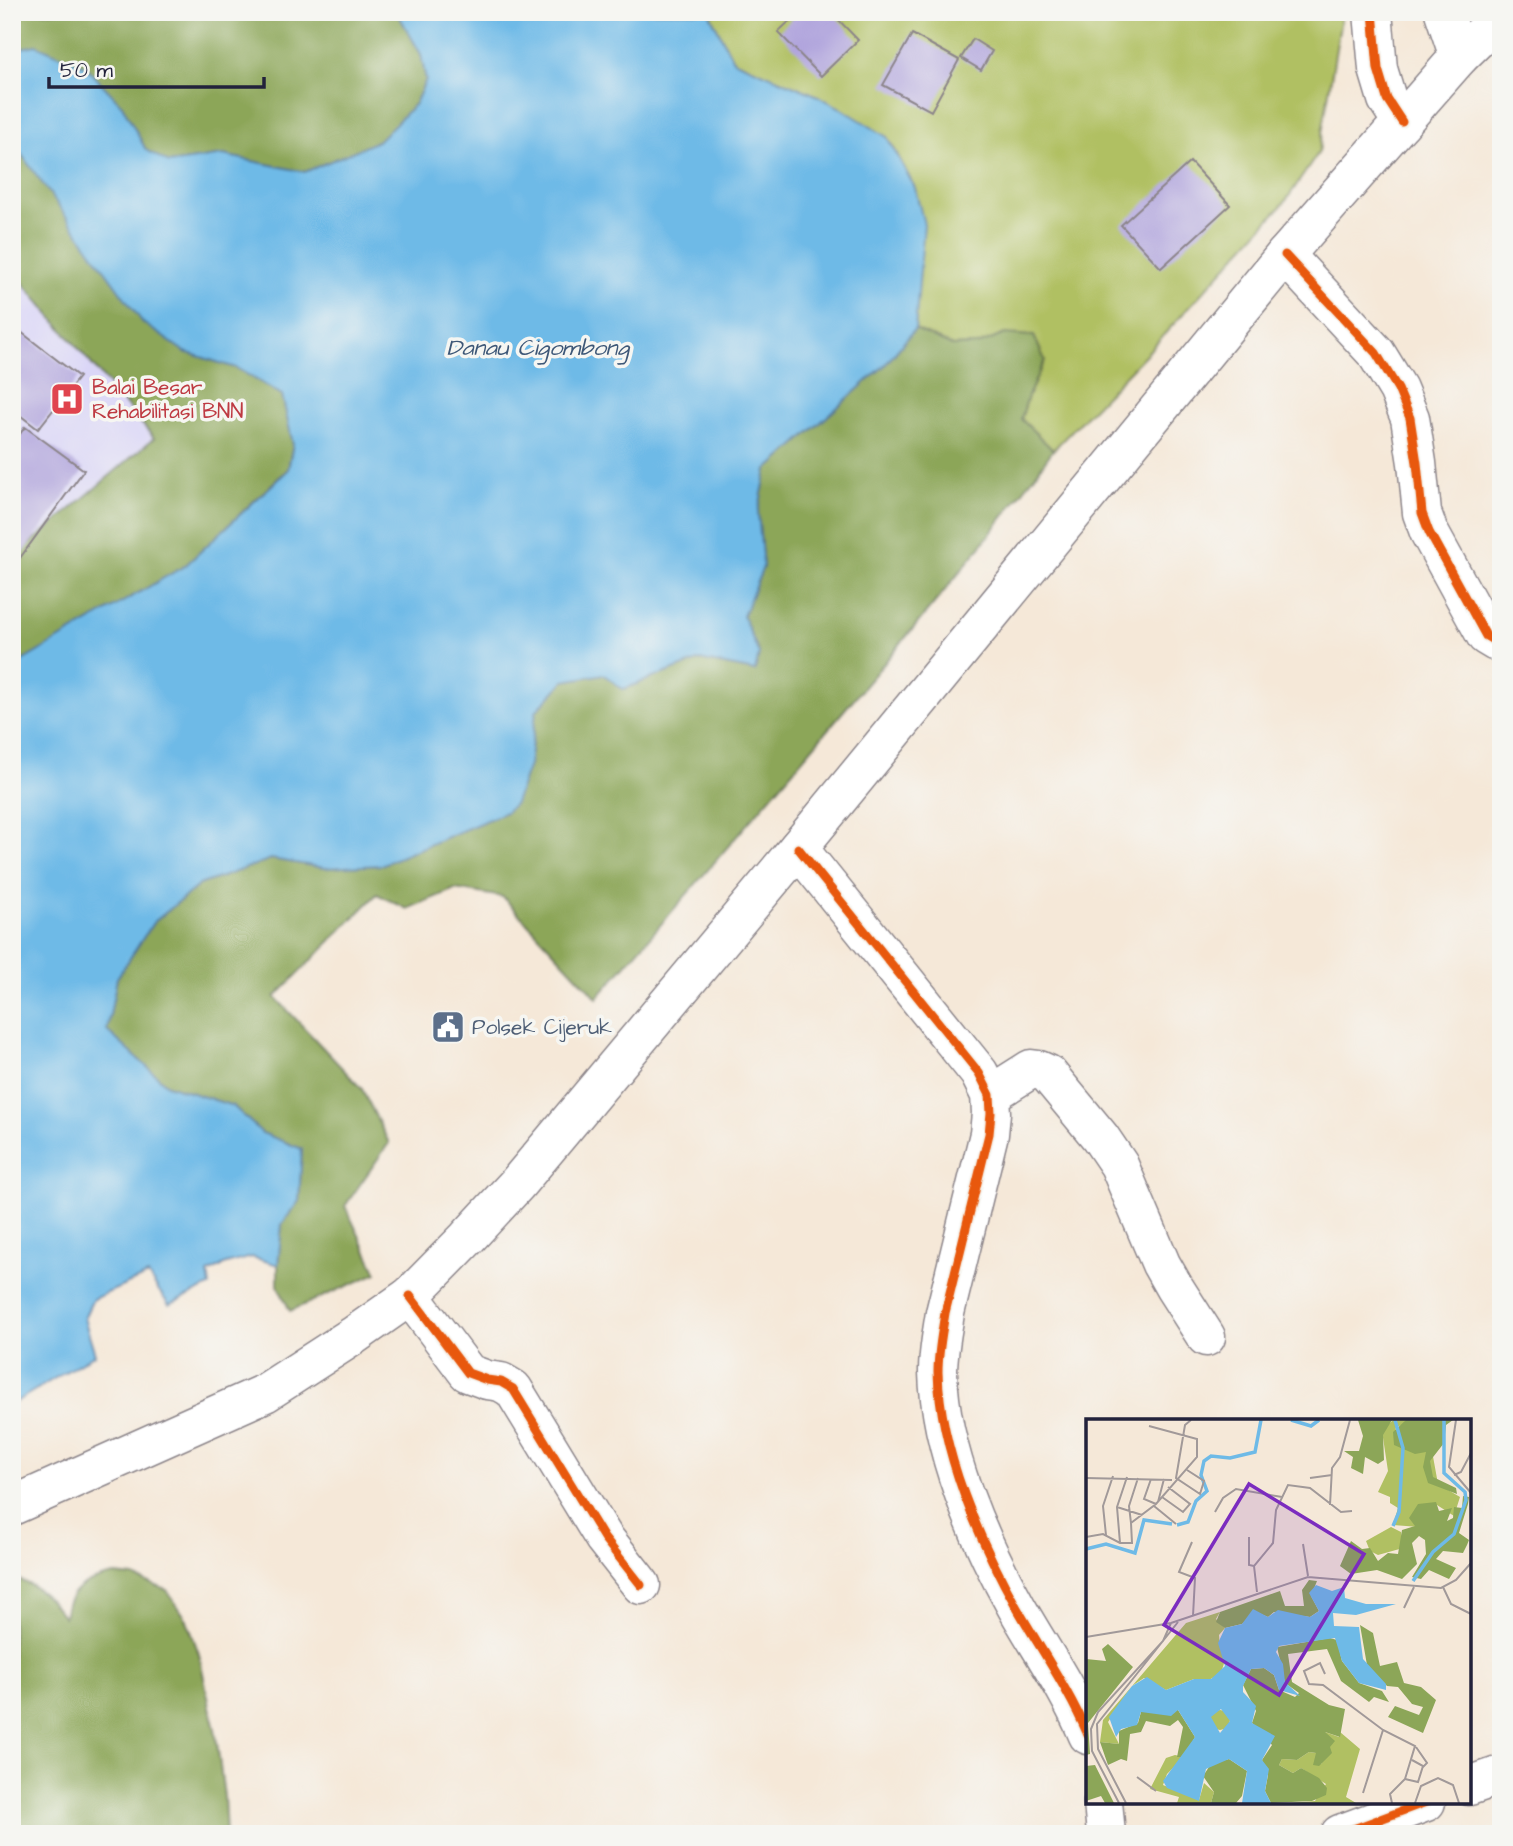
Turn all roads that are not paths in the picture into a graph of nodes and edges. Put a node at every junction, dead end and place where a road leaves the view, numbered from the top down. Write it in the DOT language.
graph roads {
  1 [pos="1373,12"];
  2 [pos="1444,12"];
  3 [pos="1501,16"];
  4 [pos="1459,57"];
  5 [pos="1402,122"];
  6 [pos="1285,254"];
  7 [pos="1501,642"];
  8 [pos="799,848"];
  9 [pos="990,1095"];
  10 [pos="410,1296"];
  11 [pos="1206,1337"];
  12 [pos="12,1506"];
  13 [pos="640,1586"];
  14 [pos="1086,1731"];
  15 [pos="1501,1774"];
  16 [pos="1471,1785"];
  17 [pos="1103,1804"];
  18 [pos="1421,1804"];
  19 [pos="1106,1834"];
  20 [pos="1340,1834"];
  1 -- 5 [label="main road"];
  2 -- 4 [label="main road"];
  3 -- 4 [label="main road"];
  4 -- 5 [label="main road"];
  5 -- 6 [label="main road"];
  6 -- 7 [label="main road"];
  6 -- 8 [label="main road"];
  8 -- 9 [label="main road"];
  8 -- 10 [label="main road"];
  9 -- 11 [label="main road"];
  9 -- 14 [label="main road"];
  10 -- 12 [label="main road"];
  10 -- 13 [label="main road"];
  15 -- 16 [label="main road"];
  17 -- 19 [label="main road"];
  18 -- 20 [label="main road"];
}
